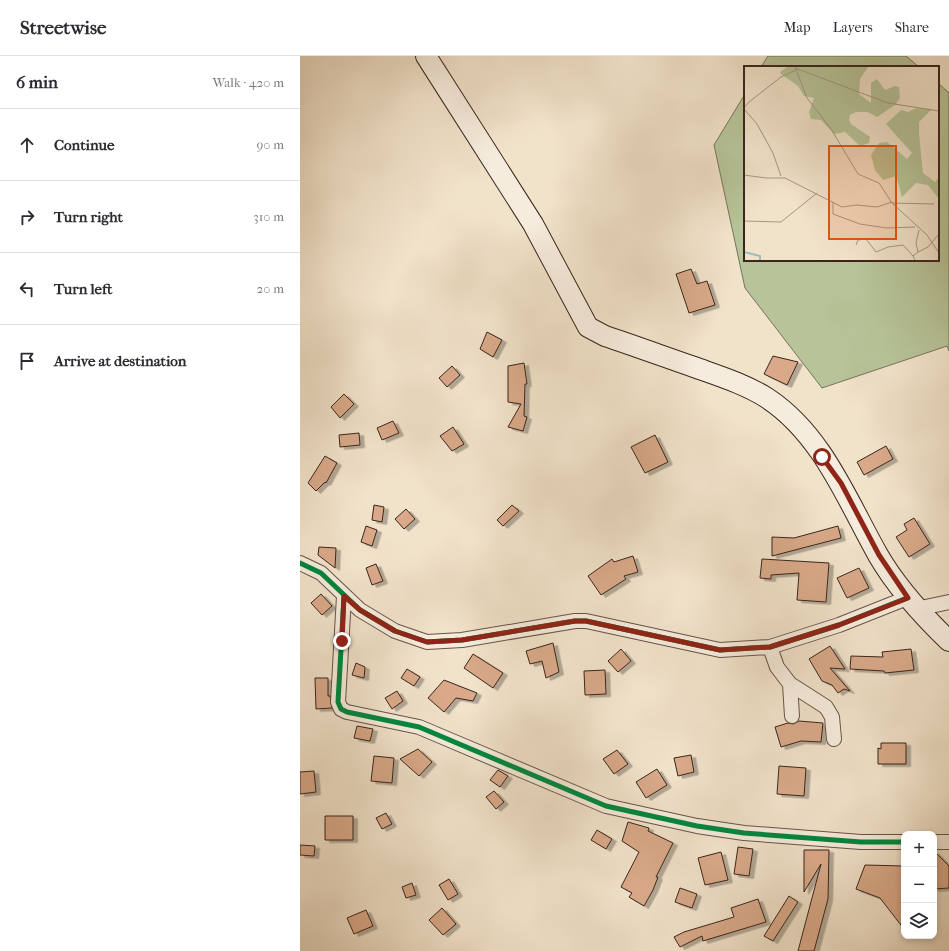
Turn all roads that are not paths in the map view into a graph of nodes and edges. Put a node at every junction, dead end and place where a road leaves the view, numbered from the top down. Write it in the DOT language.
graph roads {
  1 [pos="426,56"];
  2 [pos="300,563"];
  3 [pos="344,596"];
  4 [pos="949,602"];
  5 [pos="912,603"];
  6 [pos="949,641"];
  7 [pos="770,647"];
  8 [pos="790,684"];
  9 [pos="792,716"];
  10 [pos="834,739"];
  11 [pos="901,842"];
  12 [pos="937,842"];
  13 [pos="949,842"];
  1 -- 5 [label="main road"];
  2 -- 3 [label="street"];
  3 -- 7 [label="street"];
  3 -- 11 [label="street"];
  4 -- 5 [label="street"];
  5 -- 6 [label="main road"];
  5 -- 7 [label="street"];
  7 -- 8 [label="street"];
  8 -- 9 [label="street"];
  8 -- 10 [label="street"];
  12 -- 13 [label="street"];
}
